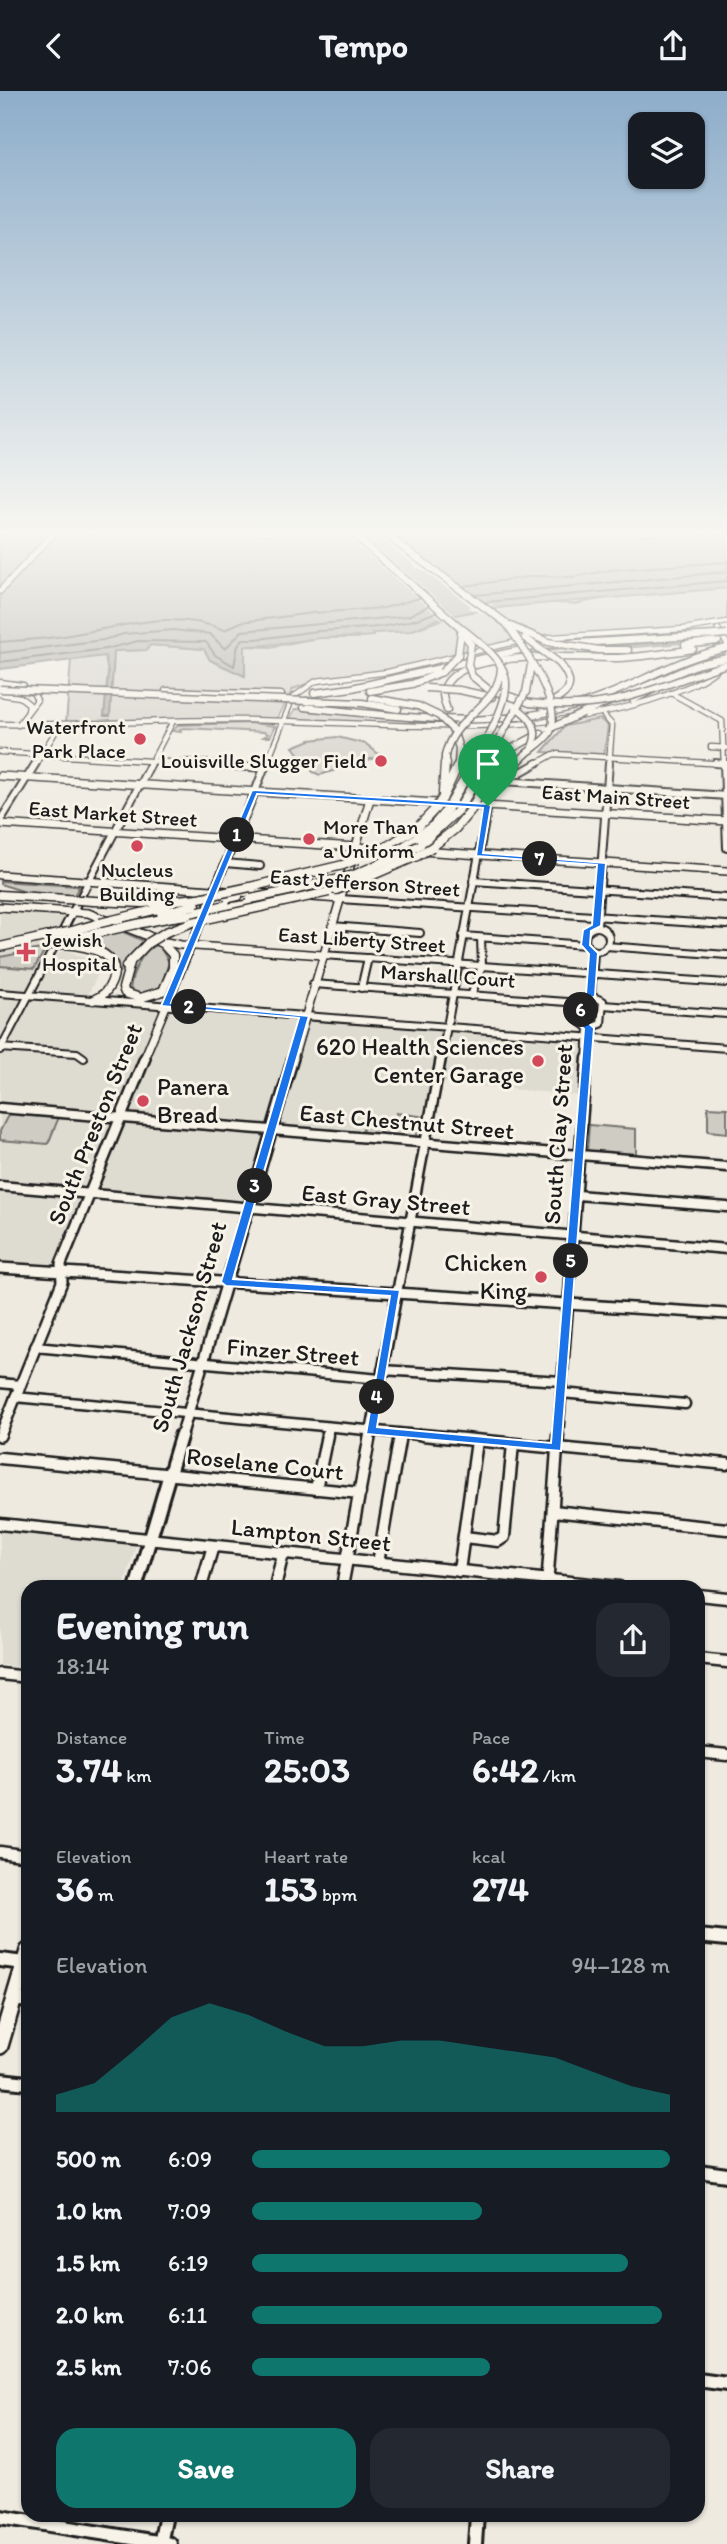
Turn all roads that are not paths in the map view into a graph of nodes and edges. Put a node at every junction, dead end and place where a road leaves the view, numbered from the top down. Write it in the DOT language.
graph roads {
  1 [pos="460,649"];
  2 [pos="469,649"];
  3 [pos="480,649"];
  4 [pos="486,649"];
  5 [pos="522,649"];
  6 [pos="526,649"];
  7 [pos="541,649"];
  8 [pos="546,649"];
  9 [pos="596,649"];
  10 [pos="679,649"];
  11 [pos="708,649"];
  12 [pos="719,649"];
  13 [pos="720,649"];
  14 [pos="721,649"];
  15 [pos="722,649"];
  16 [pos="723,649"];
  17 [pos="528,652"];
  18 [pos="498,659"];
  19 [pos="698,664"];
  20 [pos="0,688"];
  21 [pos="26,688"];
  22 [pos="671,693"];
  23 [pos="12,695"];
  24 [pos="315,695"];
  25 [pos="326,697"];
  26 [pos="633,700"];
  27 [pos="604,703"];
  28 [pos="305,706"];
  29 [pos="446,709"];
  30 [pos="28,711"];
  31 [pos="604,716"];
  32 [pos="283,722"];
  33 [pos="173,723"];
  34 [pos="0,724"];
  35 [pos="18,725"];
  36 [pos="59,726"];
  37 [pos="453,730"];
  38 [pos="711,747"];
  39 [pos="725,748"];
  40 [pos="0,752"];
  41 [pos="41,754"];
  42 [pos="526,754"];
  43 [pos="610,757"];
  44 [pos="151,761"];
  45 [pos="726,764"];
  46 [pos="265,768"];
  47 [pos="0,776"];
  48 [pos="27,778"];
  49 [pos="503,781"];
  50 [pos="139,785"];
  51 [pos="608,788"];
  52 [pos="255,792"];
  53 [pos="726,796"];
  54 [pos="370,799"];
  55 [pos="442,799"];
  56 [pos="488,806"];
  57 [pos="471,810"];
  58 [pos="606,813"];
  59 [pos="726,821"];
  60 [pos="0,822"];
  61 [pos="115,831"];
  62 [pos="235,839"];
  63 [pos="356,847"];
  64 [pos="727,848"];
  65 [pos="478,855"];
  66 [pos="225,863"];
  67 [pos="602,863"];
  68 [pos="260,866"];
  69 [pos="727,871"];
  70 [pos="355,873"];
  71 [pos="0,875"];
  72 [pos="727,876"];
  73 [pos="337,881"];
  74 [pos="473,881"];
  75 [pos="88,882"];
  76 [pos="0,886"];
  77 [pos="600,889"];
  78 [pos="214,891"];
  79 [pos="0,894"];
  80 [pos="33,896"];
  81 [pos="727,898"];
  82 [pos="340,899"];
  83 [pos="225,904"];
  84 [pos="0,907"];
  85 [pos="468,908"];
  86 [pos="196,910"];
  87 [pos="72,912"];
  88 [pos="597,916"];
  89 [pos="727,925"];
  90 [pos="332,926"];
  91 [pos="597,926"];
  92 [pos="420,933"];
  93 [pos="463,936"];
  94 [pos="481,937"];
  95 [pos="66,938"];
  96 [pos="147,939"];
  97 [pos="49,941"];
  98 [pos="191,945"];
  99 [pos="586,945"];
  100 [pos="606,946"];
  101 [pos="0,947"];
  102 [pos="594,953"];
  103 [pos="0,954"];
  104 [pos="323,955"];
  105 [pos="727,955"];
  106 [pos="368,958"];
  107 [pos="130,963"];
  108 [pos="457,964"];
  109 [pos="482,966"];
  110 [pos="592,974"];
  111 [pos="727,983"];
  112 [pos="313,984"];
  113 [pos="174,987"];
  114 [pos="361,988"];
  115 [pos="0,993"];
  116 [pos="29,995"];
  117 [pos="452,995"];
  118 [pos="471,996"];
  119 [pos="591,996"];
  120 [pos="93,1000"];
  121 [pos="129,1000"];
  122 [pos="581,1003"];
  123 [pos="142,1004"];
  124 [pos="603,1005"];
  125 [pos="166,1006"];
  126 [pos="727,1014"];
  127 [pos="304,1016"];
  128 [pos="446,1027"];
  129 [pos="589,1028"];
  130 [pos="588,1038"];
  131 [pos="727,1048"];
  132 [pos="0,1049"];
  133 [pos="84,1058"];
  134 [pos="0,1108"];
  135 [pos="120,1117"];
  136 [pos="271,1130"];
  137 [pos="424,1142"];
  138 [pos="579,1155"];
  139 [pos="727,1167"];
  140 [pos="0,1186"];
  141 [pos="88,1194"];
  142 [pos="577,1195"];
  143 [pos="248,1207"];
  144 [pos="727,1207"];
  145 [pos="410,1221"];
  146 [pos="573,1235"];
  147 [pos="727,1249"];
  148 [pos="0,1268"];
  149 [pos="62,1272"];
  150 [pos="226,1282"];
  151 [pos="396,1293"];
  152 [pos="568,1303"];
  153 [pos="727,1314"];
  154 [pos="35,1347"];
  155 [pos="202,1363"];
  156 [pos="381,1374"];
  157 [pos="562,1381"];
  158 [pos="0,1383"];
  159 [pos="20,1385"];
  160 [pos="561,1393"];
  161 [pos="15,1397"];
  162 [pos="685,1404"];
  163 [pos="187,1413"];
  164 [pos="329,1427"];
  165 [pos="370,1431"];
  166 [pos="400,1433"];
  167 [pos="0,1436"];
  168 [pos="477,1441"];
  169 [pos="513,1444"];
  170 [pos="557,1448"];
  171 [pos="0,1458"];
  172 [pos="727,1464"];
  173 [pos="169,1474"];
  174 [pos="316,1489"];
  175 [pos="360,1493"];
  176 [pos="553,1511"];
  177 [pos="0,1524"];
  178 [pos="727,1529"];
  179 [pos="464,1537"];
  180 [pos="150,1539"];
  181 [pos="213,1546"];
  182 [pos="283,1553"];
  183 [pos="347,1560"];
  184 [pos="378,1563"];
  185 [pos="459,1571"];
  186 [pos="138,1580"];
  187 [pos="203,1580"];
  188 [pos="277,1580"];
  189 [pos="343,1580"];
  190 [pos="520,1580"];
  191 [pos="547,1580"];
  192 [pos="705,1596"];
  193 [pos="727,1598"];
  194 [pos="705,1660"];
  195 [pos="727,1662"];
  196 [pos="0,1674"];
  197 [pos="21,1676"];
  198 [pos="705,1753"];
  199 [pos="727,1755"];
  200 [pos="0,1852"];
  201 [pos="21,1855"];
  202 [pos="705,1937"];
  203 [pos="727,1939"];
  204 [pos="21,1958"];
  205 [pos="0,1960"];
  206 [pos="21,2000"];
  207 [pos="0,2046"];
  208 [pos="0,2080"];
  209 [pos="21,2082"];
  210 [pos="705,2172"];
  211 [pos="727,2175"];
  212 [pos="705,2381"];
  213 [pos="727,2384"];
  214 [pos="0,2517"];
  215 [pos="21,2520"];
  216 [pos="32,2522"];
  217 [pos="166,2522"];
  218 [pos="477,2522"];
  219 [pos="164,2543"];
  220 [pos="475,2544"];
  1 -- 25 [label="highway, bridge"];
  2 -- 26 [label="highway, bridge"];
  3 -- 32 [label="street"];
  4 -- 18 [label="highway, bridge"];
  5 -- 24 [label="highway"];
  6 -- 17 [label="highway, bridge"];
  7 -- 28 [label="highway, bridge"];
  8 -- 29 [label="highway"];
  9 -- 10 [label="highway, bridge"];
  11 -- 29 [label="highway"];
  12 -- 28 [label="highway"];
  13 -- 27 [label="highway"];
  14 -- 26 [label="highway, bridge"];
  15 -- 19 [label="highway, bridge"];
  16 -- 22 [label="street"];
  17 -- 42 [label="highway, bridge"];
  17 -- 70 [label="highway, bridge"];
  18 -- 55 [label="highway, bridge"];
  18 -- 70 [label="highway, bridge"];
  19 -- 26 [label="highway, bridge"];
  19 -- 27 [label="highway"];
  20 -- 21 [label="highway, bridge"];
  20 -- 23 [label="street"];
  20 -- 28 [label="highway, bridge"];
  20 -- 28 [label="highway, bridge"];
  21 -- 23 [label="street"];
  21 -- 24 [label="highway, bridge"];
  21 -- 30 [label="street"];
  22 -- 31 [label="street"];
  22 -- 39 [label="street"];
  23 -- 30 [label="street"];
  24 -- 25 [label="highway"];
  25 -- 42 [label="highway, bridge"];
  27 -- 57 [label="highway, bridge"];
  28 -- 37 [label="highway, bridge"];
  29 -- 37 [label="highway, bridge"];
  30 -- 35 [label="street"];
  31 -- 32 [label="street"];
  31 -- 43 [label="street"];
  32 -- 33 [label="street"];
  32 -- 46 [label="street"];
  33 -- 36 [label="street"];
  33 -- 44 [label="street"];
  34 -- 35 [label="street"];
  35 -- 36 [label="street"];
  36 -- 41 [label="street"];
  37 -- 55 [label="highway, bridge"];
  38 -- 39 [label="street"];
  39 -- 45 [label="street"];
  40 -- 41 [label="street"];
  41 -- 44 [label="street"];
  41 -- 48 [label="street"];
  42 -- 57 [label="highway, bridge"];
  43 -- 45 [label="street"];
  43 -- 49 [label="street"];
  43 -- 51 [label="street"];
  44 -- 46 [label="street"];
  44 -- 50 [label="street"];
  45 -- 53 [label="street"];
  46 -- 52 [label="street"];
  47 -- 48 [label="main road, East Main Street"];
  48 -- 50 [label="main road, East Main Street"];
  48 -- 60 [label="street"];
  49 -- 51 [label="street"];
  49 -- 56 [label="street"];
  50 -- 52 [label="main road, East Main Street"];
  50 -- 61 [label="street"];
  51 -- 53 [label="street"];
  51 -- 58 [label="street"];
  52 -- 54 [label="main road, East Main Street"];
  52 -- 62 [label="main road, South Preston Street"];
  53 -- 59 [label="street"];
  54 -- 56 [label="main road, East Main Street"];
  54 -- 63 [label="main road, South Jackson Street"];
  55 -- 70 [label="highway, bridge"];
  56 -- 58 [label="main road, East Main Street"];
  56 -- 65 [label="street"];
  57 -- 70 [label="highway, bridge"];
  58 -- 59 [label="main road, East Main Street"];
  58 -- 67 [label="street"];
  59 -- 64 [label="street"];
  60 -- 61 [label="main road, East Market Street"];
  61 -- 62 [label="main road, East Market Street"];
  61 -- 75 [label="street"];
  62 -- 63 [label="main road, East Market Street"];
  62 -- 66 [label="main road, South Preston Street"];
  63 -- 65 [label="main road, East Market Street"];
  63 -- 82 [label="main road, South Jackson Street"];
  65 -- 67 [label="main road, East Market Street"];
  65 -- 74 [label="street"];
  66 -- 68 [label="street"];
  66 -- 78 [label="main road, South Preston Street"];
  67 -- 69 [label="main road, East Market Street"];
  67 -- 77 [label="street"];
  69 -- 72 [label="street"];
  70 -- 73 [label="highway, bridge"];
  70 -- 73 [label="highway"];
  71 -- 75 [label="main road, East Jefferson Street"];
  73 -- 83 [label="highway, bridge"];
  73 -- 83 [label="highway, bridge"];
  73 -- 83 [label="highway"];
  73 -- 86 [label="highway, bridge"];
  73 -- 86 [label="highway, bridge"];
  74 -- 77 [label="street"];
  74 -- 85 [label="street"];
  75 -- 78 [label="main road, East Jefferson Street"];
  75 -- 87 [label="street"];
  76 -- 80 [label="highway"];
  77 -- 81 [label="street"];
  77 -- 88 [label="street"];
  78 -- 82 [label="main road, East Jefferson Street"];
  78 -- 98 [label="main road, South Preston Street"];
  79 -- 80 [label="highway"];
  80 -- 86 [label="highway, bridge"];
  82 -- 85 [label="street, East Jefferson Street"];
  82 -- 90 [label="main road, South Jackson Street"];
  83 -- 86 [label="highway, bridge"];
  84 -- 87 [label="main road, East Liberty Street"];
  85 -- 88 [label="street, East Jefferson Street"];
  85 -- 93 [label="street"];
  86 -- 95 [label="highway, bridge"];
  86 -- 95 [label="highway, bridge"];
  86 -- 96 [label="highway, bridge"];
  87 -- 96 [label="main road, East Liberty Street"];
  87 -- 116 [label="street"];
  88 -- 89 [label="street, East Jefferson Street"];
  88 -- 91 [label="street"];
  90 -- 92 [label="street"];
  90 -- 104 [label="main road, South Jackson Street"];
  91 -- 99 [label="street"];
  91 -- 100 [label="street"];
  93 -- 94 [label="street"];
  93 -- 108 [label="street"];
  94 -- 99 [label="street"];
  94 -- 109 [label="street"];
  95 -- 97 [label="highway, bridge"];
  95 -- 97 [label="highway, bridge"];
  95 -- 120 [label="highway"];
  96 -- 98 [label="main road, East Liberty Street"];
  96 -- 107 [label="highway"];
  96 -- 107 [label="highway"];
  97 -- 101 [label="highway"];
  97 -- 103 [label="highway"];
  98 -- 104 [label="main road, East Liberty Street"];
  98 -- 113 [label="main road, South Preston Street"];
  99 -- 102 [label="street"];
  100 -- 102 [label="street"];
  100 -- 105 [label="street"];
  102 -- 110 [label="street"];
  104 -- 106 [label="street, East Liberty Street"];
  104 -- 112 [label="main road, South Jackson Street"];
  106 -- 108 [label="street, East Liberty Street"];
  106 -- 114 [label="street"];
  107 -- 121 [label="highway"];
  108 -- 109 [label="street, East Liberty Street"];
  108 -- 117 [label="street"];
  109 -- 110 [label="street, East Liberty Street"];
  109 -- 118 [label="street"];
  110 -- 111 [label="street, East Liberty Street"];
  110 -- 119 [label="street"];
  112 -- 114 [label="street, Marshall Court"];
  112 -- 127 [label="main road, South Jackson Street"];
  113 -- 121 [label="highway"];
  113 -- 125 [label="main road, South Preston Street"];
  114 -- 117 [label="street, Marshall Court"];
  115 -- 116 [label="street"];
  116 -- 120 [label="street"];
  116 -- 132 [label="street"];
  117 -- 118 [label="street, Marshall Court"];
  117 -- 128 [label="street"];
  118 -- 122 [label="street, Marshall Court"];
  119 -- 122 [label="street"];
  119 -- 124 [label="street"];
  120 -- 123 [label="street"];
  121 -- 123 [label="highway"];
  122 -- 129 [label="street"];
  123 -- 125 [label="street"];
  124 -- 126 [label="street"];
  124 -- 129 [label="street, South Clay Street"];
  125 -- 127 [label="street"];
  125 -- 135 [label="main road, South Preston Street"];
  127 -- 128 [label="street"];
  127 -- 136 [label="main road, South Jackson Street"];
  128 -- 130 [label="street"];
  128 -- 137 [label="street"];
  129 -- 130 [label="street, South Clay Street"];
  130 -- 131 [label="street"];
  130 -- 138 [label="street, South Clay Street"];
  132 -- 133 [label="street"];
  134 -- 135 [label="street, East Chestnut Street"];
  135 -- 136 [label="street, East Chestnut Street"];
  135 -- 141 [label="main road, South Preston Street"];
  136 -- 137 [label="street, East Chestnut Street"];
  136 -- 143 [label="main road, South Jackson Street"];
  137 -- 138 [label="street, East Chestnut Street"];
  137 -- 145 [label="street"];
  138 -- 139 [label="street, East Chestnut Street"];
  138 -- 142 [label="street, South Clay Street"];
  140 -- 141 [label="street, East Gray Street"];
  141 -- 143 [label="street, East Gray Street"];
  141 -- 149 [label="main road, South Preston Street"];
  142 -- 144 [label="street"];
  142 -- 146 [label="street, South Clay Street"];
  143 -- 145 [label="street, East Gray Street"];
  143 -- 150 [label="main road, South Jackson Street"];
  145 -- 146 [label="street, East Gray Street"];
  145 -- 151 [label="street"];
  146 -- 147 [label="street, East Gray Street"];
  146 -- 152 [label="street, South Clay Street"];
  148 -- 149 [label="main road"];
  149 -- 150 [label="main road"];
  149 -- 154 [label="main road, South Preston Street"];
  150 -- 151 [label="main road"];
  150 -- 155 [label="main road, South Jackson Street"];
  151 -- 152 [label="main road"];
  151 -- 156 [label="street"];
  152 -- 153 [label="main road"];
  152 -- 157 [label="street, South Clay Street"];
  154 -- 155 [label="street, Finzer Street"];
  154 -- 159 [label="main road, South Preston Street"];
  155 -- 156 [label="street, Finzer Street"];
  155 -- 163 [label="main road, South Jackson Street"];
  156 -- 157 [label="street, Finzer Street"];
  156 -- 165 [label="street"];
  157 -- 160 [label="street, South Clay Street"];
  158 -- 159 [label="street"];
  159 -- 161 [label="main road, South Preston Street"];
  160 -- 162 [label="street"];
  160 -- 170 [label="street, South Clay Street"];
  161 -- 163 [label="street"];
  161 -- 167 [label="main road, South Preston Street"];
  163 -- 164 [label="street"];
  163 -- 173 [label="main road, South Jackson Street"];
  164 -- 165 [label="street"];
  164 -- 174 [label="street"];
  165 -- 166 [label="street"];
  165 -- 175 [label="street"];
  166 -- 168 [label="street"];
  166 -- 184 [label="street"];
  168 -- 169 [label="street"];
  168 -- 179 [label="street"];
  169 -- 170 [label="street"];
  169 -- 179 [label="street"];
  170 -- 172 [label="street"];
  170 -- 176 [label="street, South Clay Street"];
  171 -- 173 [label="street, Roselane Court"];
  173 -- 174 [label="street, Roselane Court"];
  173 -- 180 [label="main road, South Jackson Street"];
  174 -- 175 [label="street, Roselane Court"];
  175 -- 183 [label="street"];
  176 -- 178 [label="street"];
  176 -- 191 [label="street, South Clay Street"];
  177 -- 180 [label="street, Lampton Street"];
  179 -- 185 [label="street"];
  180 -- 181 [label="street, Lampton Street"];
  180 -- 186 [label="main road, South Jackson Street"];
  181 -- 182 [label="street, Lampton Street"];
  181 -- 187 [label="street"];
  182 -- 183 [label="street, Lampton Street"];
  182 -- 188 [label="street"];
  183 -- 184 [label="street, Lampton Street"];
  183 -- 189 [label="street"];
  184 -- 185 [label="street, Lampton Street"];
  185 -- 190 [label="street, Lampton Street"];
  192 -- 193 [label="street"];
  194 -- 195 [label="street"];
  196 -- 197 [label="street"];
  198 -- 199 [label="street"];
  200 -- 201 [label="street"];
  202 -- 203 [label="street"];
  204 -- 205 [label="street"];
  206 -- 207 [label="main road"];
  208 -- 209 [label="street"];
  210 -- 211 [label="street"];
  212 -- 213 [label="street"];
  214 -- 215 [label="street"];
  216 -- 219 [label="street"];
  217 -- 219 [label="street"];
  218 -- 220 [label="street"];
}
